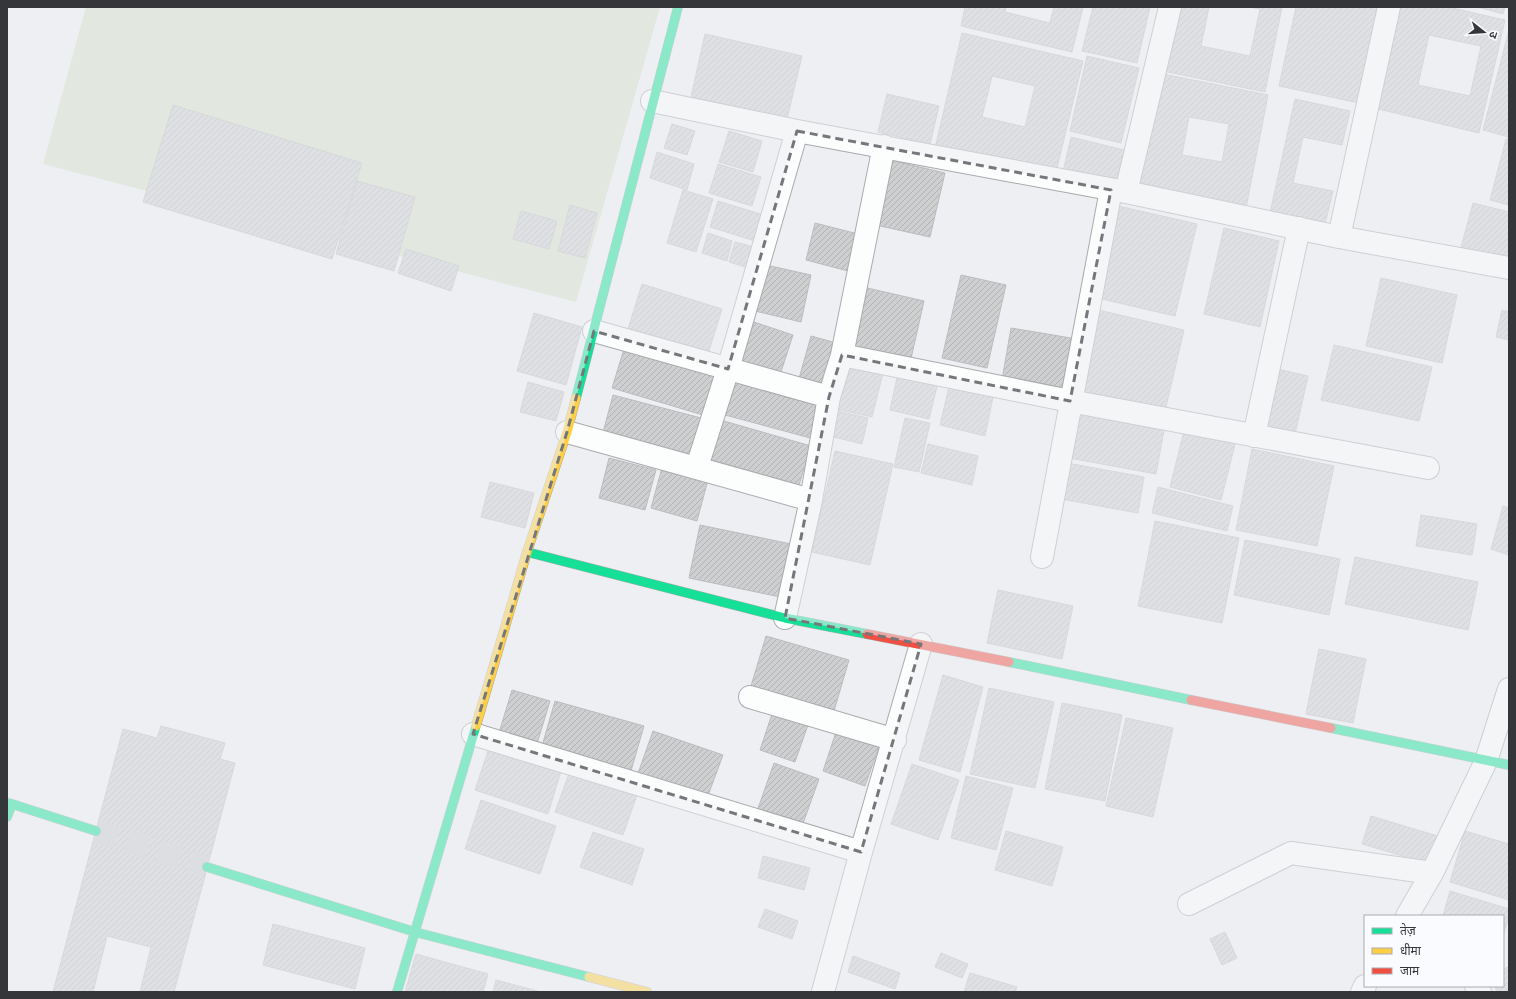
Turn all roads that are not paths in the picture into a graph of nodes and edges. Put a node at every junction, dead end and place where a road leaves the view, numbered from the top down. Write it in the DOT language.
graph roads {
  1 [pos="678,7"];
  2 [pos="1170,7"];
  3 [pos="1388,7"];
  4 [pos="652,102"];
  5 [pos="798,131"];
  6 [pos="884,146"];
  7 [pos="1119,191"];
  8 [pos="1299,228"];
  9 [pos="1339,237"];
  10 [pos="1509,268"];
  11 [pos="594,331"];
  12 [pos="842,355"];
  13 [pos="728,369"];
  14 [pos="829,397"];
  15 [pos="1070,401"];
  16 [pos="567,432"];
  17 [pos="1254,436"];
  18 [pos="697,468"];
  19 [pos="1428,468"];
  20 [pos="810,500"];
  21 [pos="527,552"];
  22 [pos="1042,557"];
  23 [pos="785,618"];
  24 [pos="921,644"];
  25 [pos="1509,689"];
  26 [pos="750,697"];
  27 [pos="474,734"];
  28 [pos="895,740"];
  29 [pos="1486,761"];
  30 [pos="1509,765"];
  31 [pos="9,804"];
  32 [pos="7,817"];
  33 [pos="96,831"];
  34 [pos="861,852"];
  35 [pos="207,867"];
  36 [pos="1432,873"];
  37 [pos="1190,904"];
  38 [pos="1408,915"];
  39 [pos="415,932"];
  40 [pos="611,987"];
  41 [pos="397,992"];
  42 [pos="647,992"];
  43 [pos="823,992"];
  1 -- 4 [label="street"];
  2 -- 7 [label="street"];
  3 -- 9 [label="street"];
  4 -- 5 [label="street"];
  4 -- 11 [label="street"];
  5 -- 6 [label="street"];
  5 -- 13 [label="street"];
  6 -- 7 [label="street"];
  6 -- 12 [label="street"];
  7 -- 8 [label="street"];
  7 -- 15 [label="street"];
  8 -- 9 [label="street"];
  8 -- 17 [label="street"];
  9 -- 10 [label="street"];
  11 -- 13 [label="street"];
  11 -- 16 [label="street"];
  12 -- 14 [label="street"];
  12 -- 15 [label="street"];
  13 -- 14 [label="street"];
  13 -- 18 [label="street"];
  14 -- 20 [label="street"];
  15 -- 17 [label="street"];
  15 -- 22 [label="street"];
  16 -- 18 [label="street"];
  16 -- 21 [label="street"];
  17 -- 19 [label="street"];
  18 -- 20 [label="street"];
  20 -- 23 [label="street"];
  21 -- 23 [label="street"];
  21 -- 27 [label="street"];
  23 -- 24 [label="street"];
  24 -- 28 [label="street"];
  24 -- 29 [label="street"];
  25 -- 29 [label="street"];
  26 -- 28 [label="street"];
  27 -- 34 [label="street"];
  27 -- 39 [label="street"];
  28 -- 34 [label="street"];
  29 -- 30 [label="street"];
  29 -- 36 [label="street"];
  31 -- 32 [label="street"];
  31 -- 33 [label="street"];
  34 -- 43 [label="street"];
  35 -- 39 [label="street"];
  36 -- 37 [label="street"];
  36 -- 38 [label="street"];
  39 -- 40 [label="street"];
  39 -- 41 [label="street"];
  40 -- 42 [label="street"];
}
